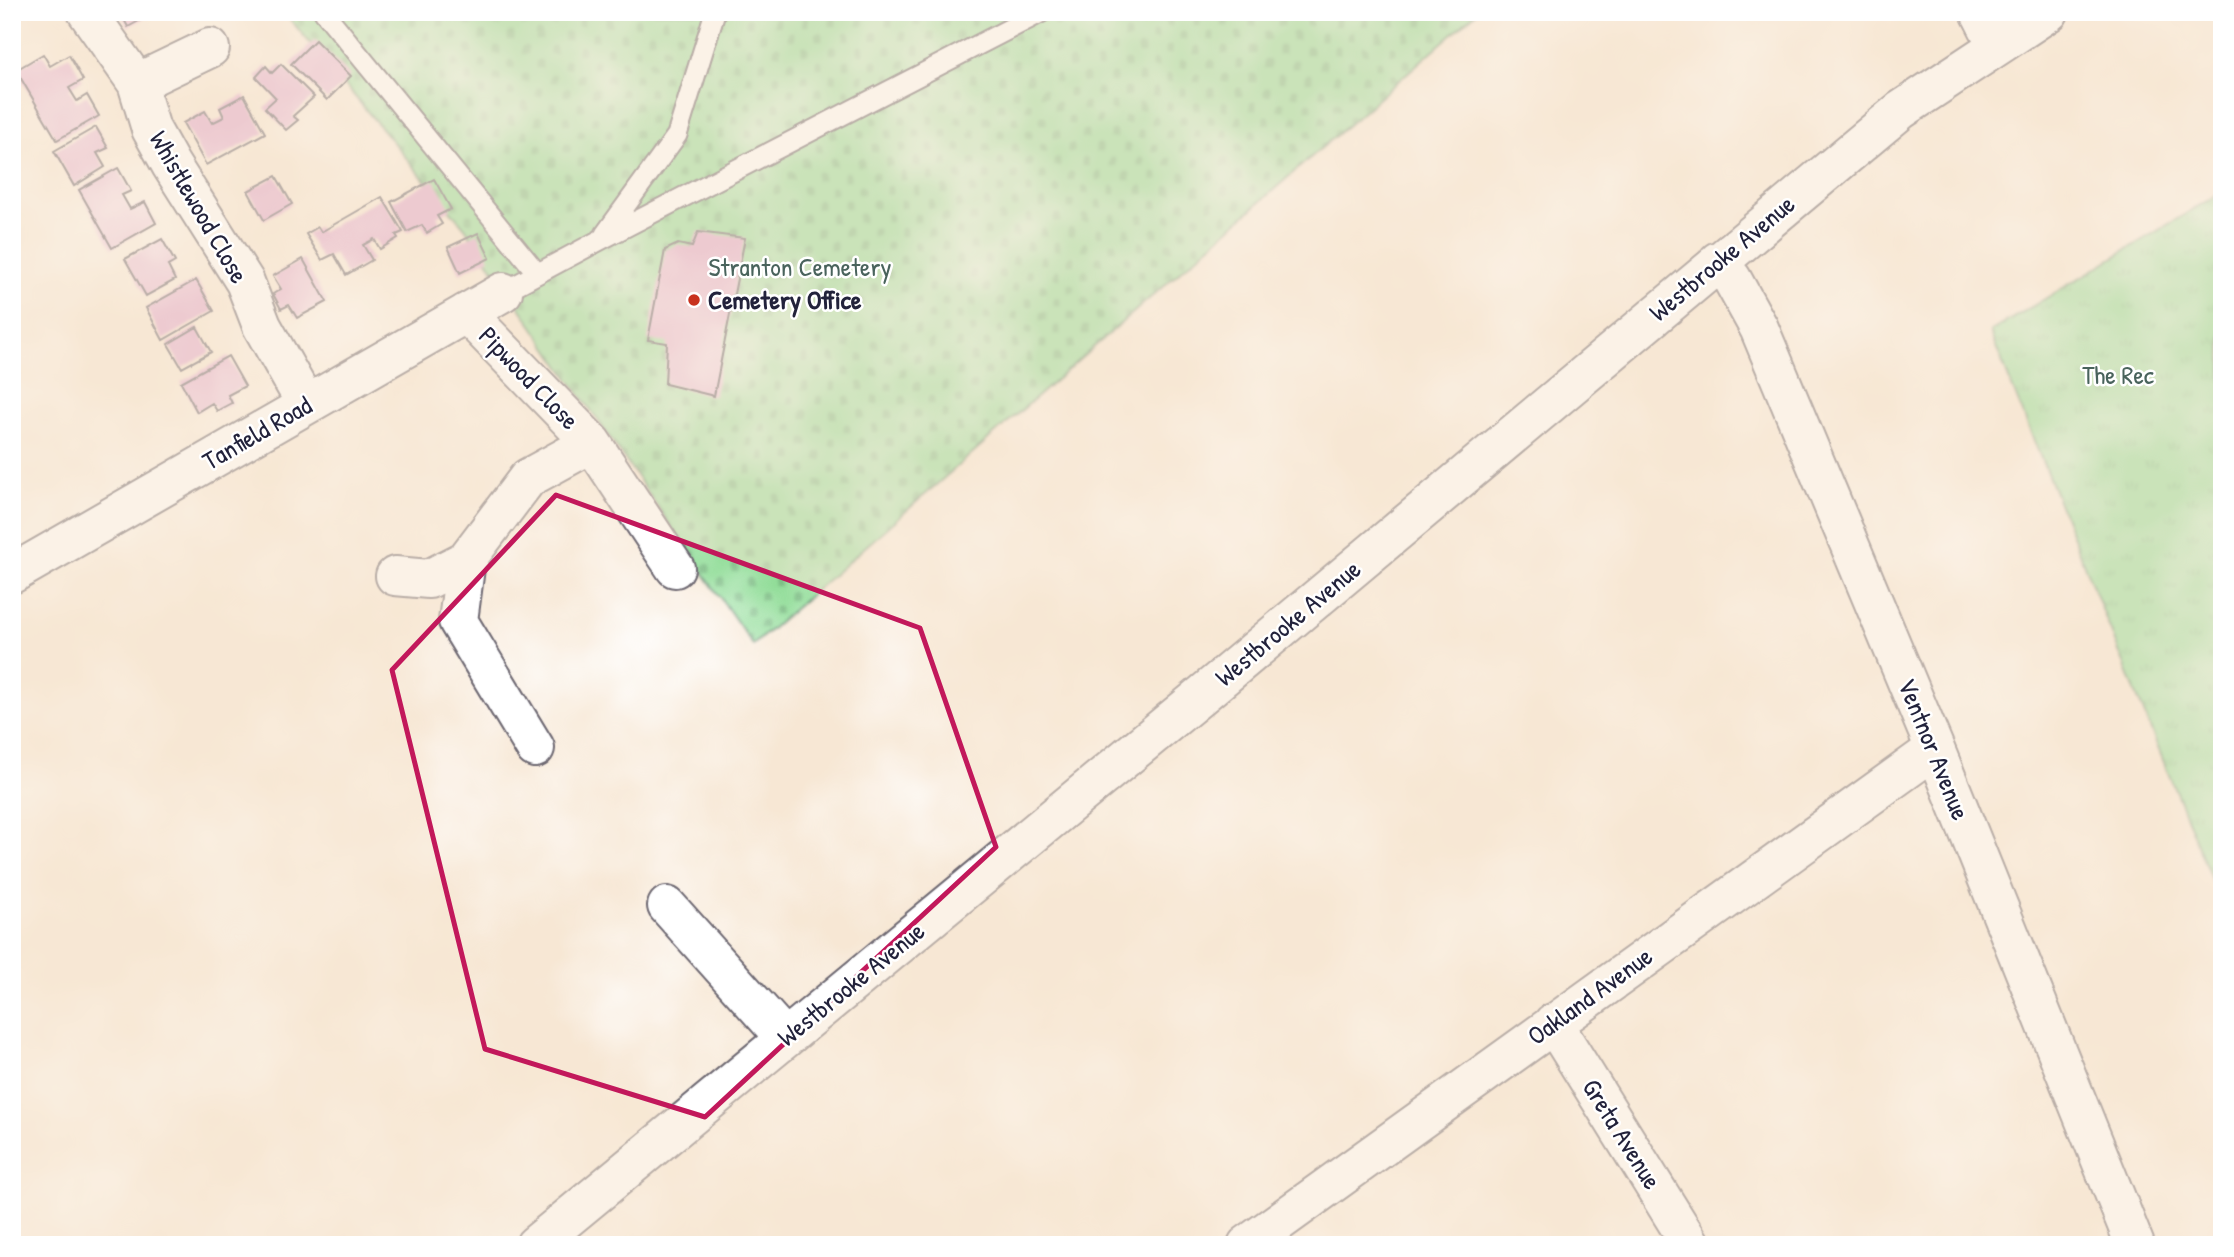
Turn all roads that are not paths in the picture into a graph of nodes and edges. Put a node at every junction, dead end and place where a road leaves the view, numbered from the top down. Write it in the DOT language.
graph roads {
  1 [pos="87,12"];
  2 [pos="324,12"];
  3 [pos="1042,12"];
  4 [pos="2049,12"];
  5 [pos="714,13"];
  6 [pos="1989,28"];
  7 [pos="209,48"];
  8 [pos="137,83"];
  9 [pos="602,239"];
  10 [pos="1718,261"];
  11 [pos="537,273"];
  12 [pos="503,292"];
  13 [pos="466,313"];
  14 [pos="306,404"];
  15 [pos="592,443"];
  16 [pos="466,561"];
  17 [pos="675,568"];
  18 [pos="12,574"];
  19 [pos="395,576"];
  20 [pos="535,748"];
  21 [pos="1935,750"];
  22 [pos="667,906"];
  23 [pos="1553,1023"];
  24 [pos="785,1038"];
  25 [pos="535,1245"];
  26 [pos="1247,1245"];
  27 [pos="1691,1245"];
  28 [pos="2135,1245"];
  1 -- 8 [label="street, Whistlewood Close"];
  2 -- 11 [label="lane"];
  3 -- 9 [label="lane"];
  4 -- 6 [label="street, Westbrooke Avenue"];
  5 -- 9 [label="lane"];
  6 -- 10 [label="street, Westbrooke Avenue"];
  7 -- 8 [label="street"];
  8 -- 14 [label="street, Whistlewood Close"];
  9 -- 11 [label="lane"];
  10 -- 21 [label="street, Ventnor Avenue"];
  10 -- 24 [label="street, Westbrooke Avenue"];
  11 -- 12 [label="lane"];
  12 -- 13 [label="street, Tanfield Road"];
  13 -- 14 [label="street, Tanfield Road"];
  13 -- 15 [label="street, Pipwood Close"];
  14 -- 18 [label="street, Tanfield Road"];
  15 -- 16 [label="street, Pipwood Close"];
  15 -- 17 [label="street, Pipwood Close"];
  16 -- 19 [label="street, Pipwood Close"];
  16 -- 20 [label="street, Pipwood Close"];
  21 -- 23 [label="street, Oakland Avenue"];
  21 -- 28 [label="street, Ventnor Avenue"];
  22 -- 24 [label="street"];
  23 -- 26 [label="street, Oakland Avenue"];
  23 -- 27 [label="street, Greta Avenue"];
  24 -- 25 [label="street, Westbrooke Avenue"];
}
